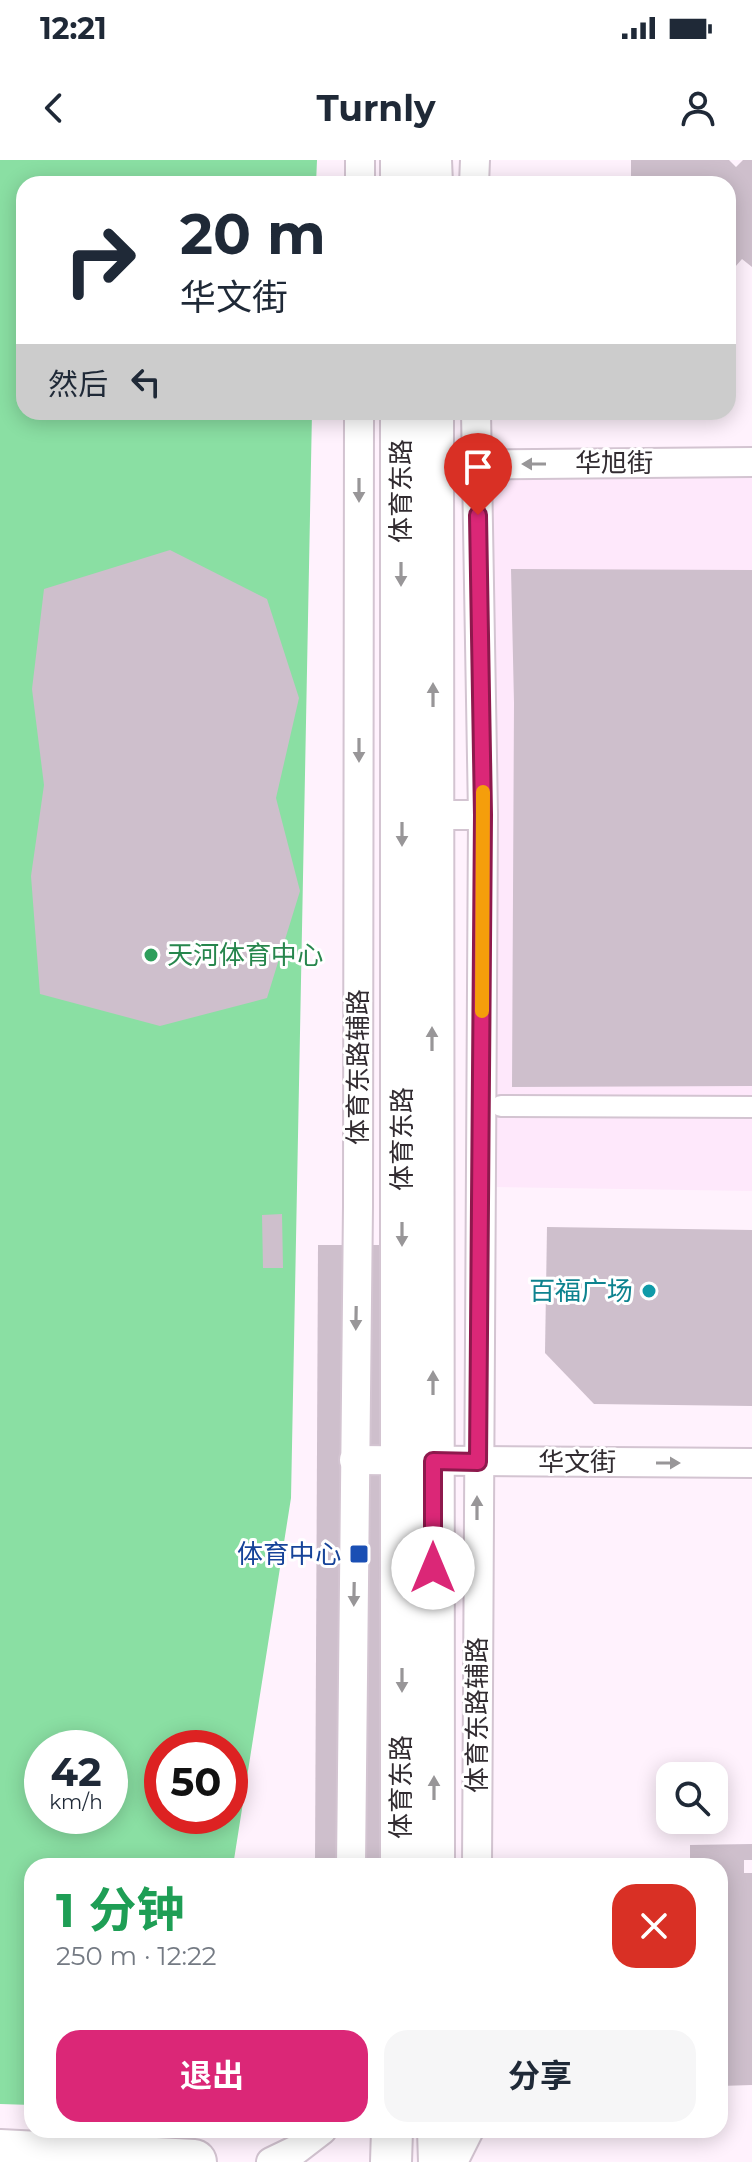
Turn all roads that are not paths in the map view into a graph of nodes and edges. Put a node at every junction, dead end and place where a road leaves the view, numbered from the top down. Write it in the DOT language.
graph roads {
  1 [pos="359,420"];
  2 [pos="401,420"];
  3 [pos="433,420"];
  4 [pos="476,420"];
  5 [pos="752,462"];
  6 [pos="477,464"];
  7 [pos="433,465"];
  8 [pos="433,815"];
  9 [pos="483,815"];
  10 [pos="432,1106"];
  11 [pos="491,1106"];
  12 [pos="752,1107"];
  13 [pos="354,1460"];
  14 [pos="418,1461"];
  15 [pos="478,1462"];
  16 [pos="752,1463"];
  17 [pos="396,1856"];
  18 [pos="351,1858"];
  19 [pos="434,1858"];
  20 [pos="477,1858"];
  21 [pos="312,2138"];
  22 [pos="392,2138"];
  23 [pos="438,2138"];
  24 [pos="465,2138"];
  25 [pos="0,2152"];
  26 [pos="194,2162"];
  27 [pos="271,2162"];
  28 [pos="391,2162"];
  29 [pos="439,2162"];
  30 [pos="453,2162"];
  1 -- 13 [label="street, 体育东路辅路, one-way"];
  2 -- 14 [label="main road, 体育东路, one-way"];
  3 -- 7 [label="main road, 体育东路"];
  4 -- 6 [label="street, 体育东路辅路"];
  5 -- 6 [label="street, 华旭街, one-way"];
  6 -- 7 [label="street, 华旭街"];
  6 -- 9 [label="street, 体育东路辅路"];
  8 -- 7 [label="main road, 体育东路, one-way"];
  8 -- 9 [label="street"];
  10 -- 8 [label="main road, 体育东路, one-way"];
  9 -- 11 [label="street, 体育东路辅路"];
  10 -- 11 [label="street"];
  14 -- 10 [label="main road, 体育东路, one-way"];
  11 -- 12 [label="street"];
  11 -- 15 [label="street, 体育东路辅路"];
  13 -- 14 [label="street, 华文街"];
  13 -- 18 [label="street, 体育东路辅路, one-way"];
  14 -- 15 [label="street, 华文街"];
  14 -- 17 [label="main road, 体育东路, one-way"];
  19 -- 14 [label="main road, 体育东路, one-way"];
  15 -- 16 [label="street, 华文街, one-way"];
  20 -- 15 [label="street, 体育东路辅路, one-way"];
  21 -- 27 [label="street"];
  22 -- 28 [label="main road"];
  23 -- 29 [label="main road"];
  24 -- 30 [label="street"];
  25 -- 26 [label="highway"];
}
